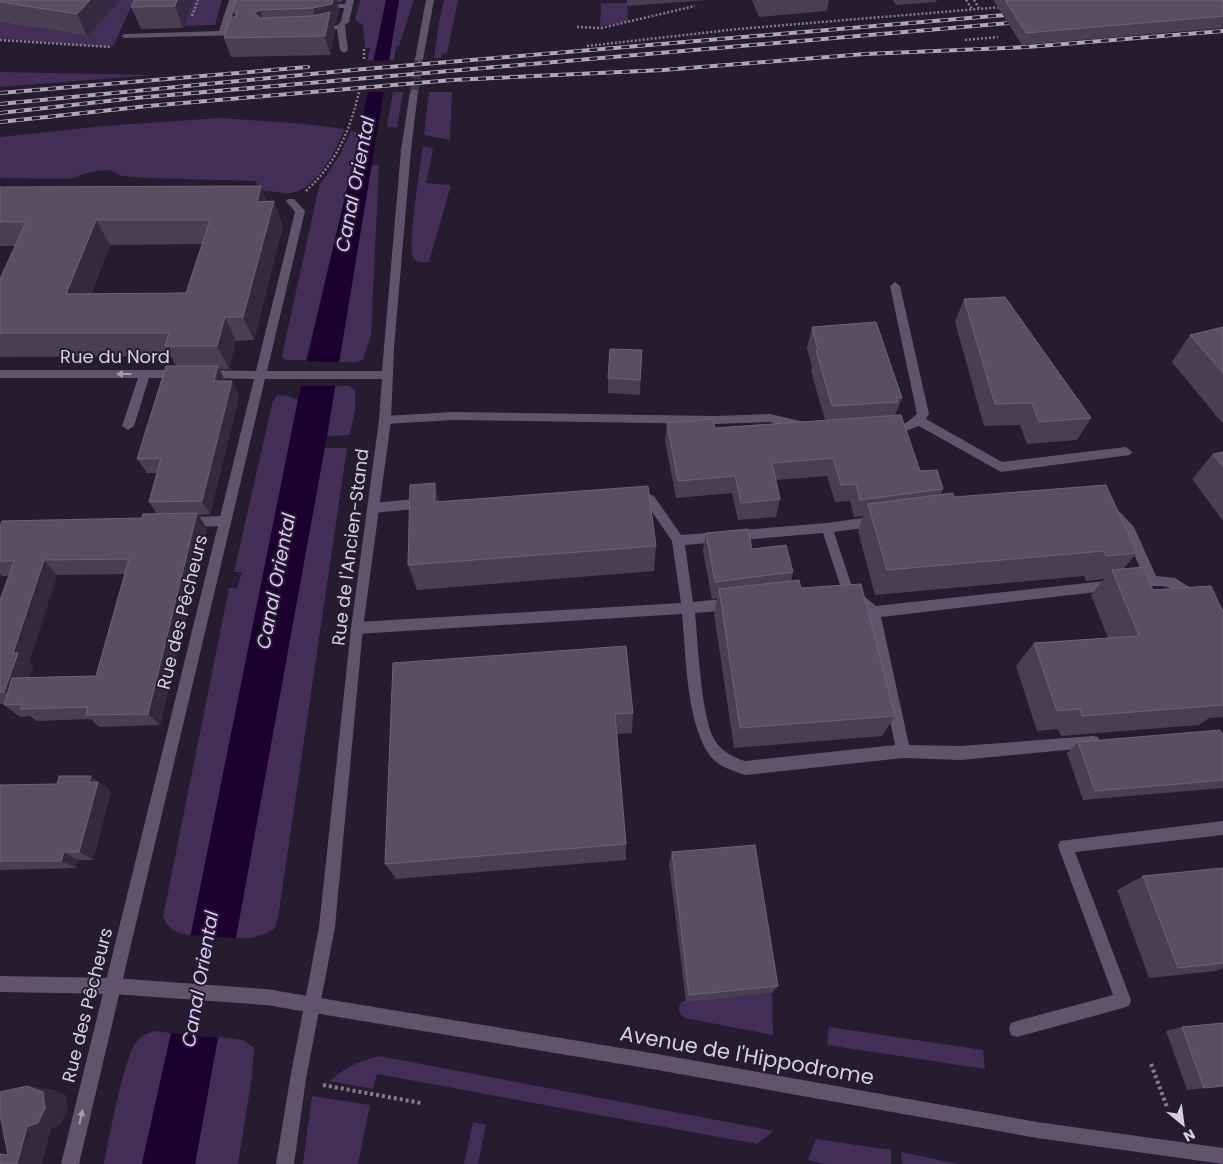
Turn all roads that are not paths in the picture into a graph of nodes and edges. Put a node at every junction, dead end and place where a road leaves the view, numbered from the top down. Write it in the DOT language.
graph roads {
  1 [pos="233,0"];
  2 [pos="430,0"];
  3 [pos="350,3"];
  4 [pos="310,6"];
  5 [pos="341,26"];
  6 [pos="307,32"];
  7 [pos="224,33"];
  8 [pos="238,33"];
  9 [pos="125,36"];
  10 [pos="344,50"];
  11 [pos="419,59"];
  12 [pos="414,92"];
  13 [pos="291,201"];
  14 [pos="895,286"];
  15 [pos="0,374"];
  16 [pos="145,374"];
  17 [pos="260,375"];
  18 [pos="388,375"];
  19 [pos="385,420"];
  20 [pos="920,421"];
  21 [pos="128,426"];
  22 [pos="819,430"];
  23 [pos="878,430"];
  24 [pos="1126,452"];
  25 [pos="622,492"];
  26 [pos="440,502"];
  27 [pos="1100,504"];
  28 [pos="373,508"];
  29 [pos="893,519"];
  30 [pos="225,521"];
  31 [pos="177,522"];
  32 [pos="827,528"];
  33 [pos="678,540"];
  34 [pos="1152,581"];
  35 [pos="744,602"];
  36 [pos="1204,605"];
  37 [pos="688,609"];
  38 [pos="874,612"];
  39 [pos="357,628"];
  40 [pos="1107,741"];
  41 [pos="903,751"];
  42 [pos="1223,828"];
  43 [pos="0,984"];
  44 [pos="113,986"];
  45 [pos="312,1006"];
  46 [pos="1017,1029"];
  47 [pos="1223,1156"];
  48 [pos="70,1164"];
  49 [pos="285,1164"];
  1 -- 7 [label="street"];
  2 -- 11 [label="street"];
  3 -- 4 [label="street"];
  3 -- 5 [label="street"];
  5 -- 6 [label="street"];
  5 -- 10 [label="street"];
  7 -- 8 [label="street"];
  7 -- 9 [label="street"];
  12 -- 18 [label="street, Rue de l'Ancien-Stand"];
  13 -- 17 [label="street, Rue des Pêcheurs"];
  14 -- 20 [label="street"];
  16 -- 15 [label="street, Rue du Nord, one-way"];
  16 -- 17 [label="street, Rue du Nord"];
  16 -- 21 [label="street"];
  17 -- 18 [label="street, Rue du Nord"];
  17 -- 30 [label="street, Rue des Pêcheurs"];
  18 -- 19 [label="street, Rue de l'Ancien-Stand"];
  19 -- 22 [label="street"];
  19 -- 28 [label="street, Rue de l'Ancien-Stand"];
  20 -- 23 [label="street"];
  20 -- 24 [label="street"];
  25 -- 33 [label="street"];
  26 -- 28 [label="street"];
  27 -- 34 [label="street"];
  28 -- 39 [label="street, Rue de l'Ancien-Stand"];
  29 -- 32 [label="street"];
  30 -- 31 [label="street"];
  30 -- 44 [label="street, Rue des Pêcheurs"];
  32 -- 33 [label="street"];
  32 -- 38 [label="street"];
  33 -- 37 [label="street"];
  34 -- 36 [label="street"];
  34 -- 38 [label="street"];
  35 -- 37 [label="street"];
  37 -- 39 [label="street"];
  37 -- 41 [label="street"];
  38 -- 41 [label="street"];
  39 -- 45 [label="street, Rue de l'Ancien-Stand"];
  40 -- 41 [label="street"];
  42 -- 46 [label="street"];
  43 -- 44 [label="street, Avenue de l'Hippodrome"];
  44 -- 45 [label="street, Avenue de l'Hippodrome"];
  48 -- 44 [label="street, Rue des Pêcheurs, one-way"];
  45 -- 47 [label="street, Avenue de l'Hippodrome"];
  45 -- 49 [label="street, Rue de l'Ancien-Stand"];
}
